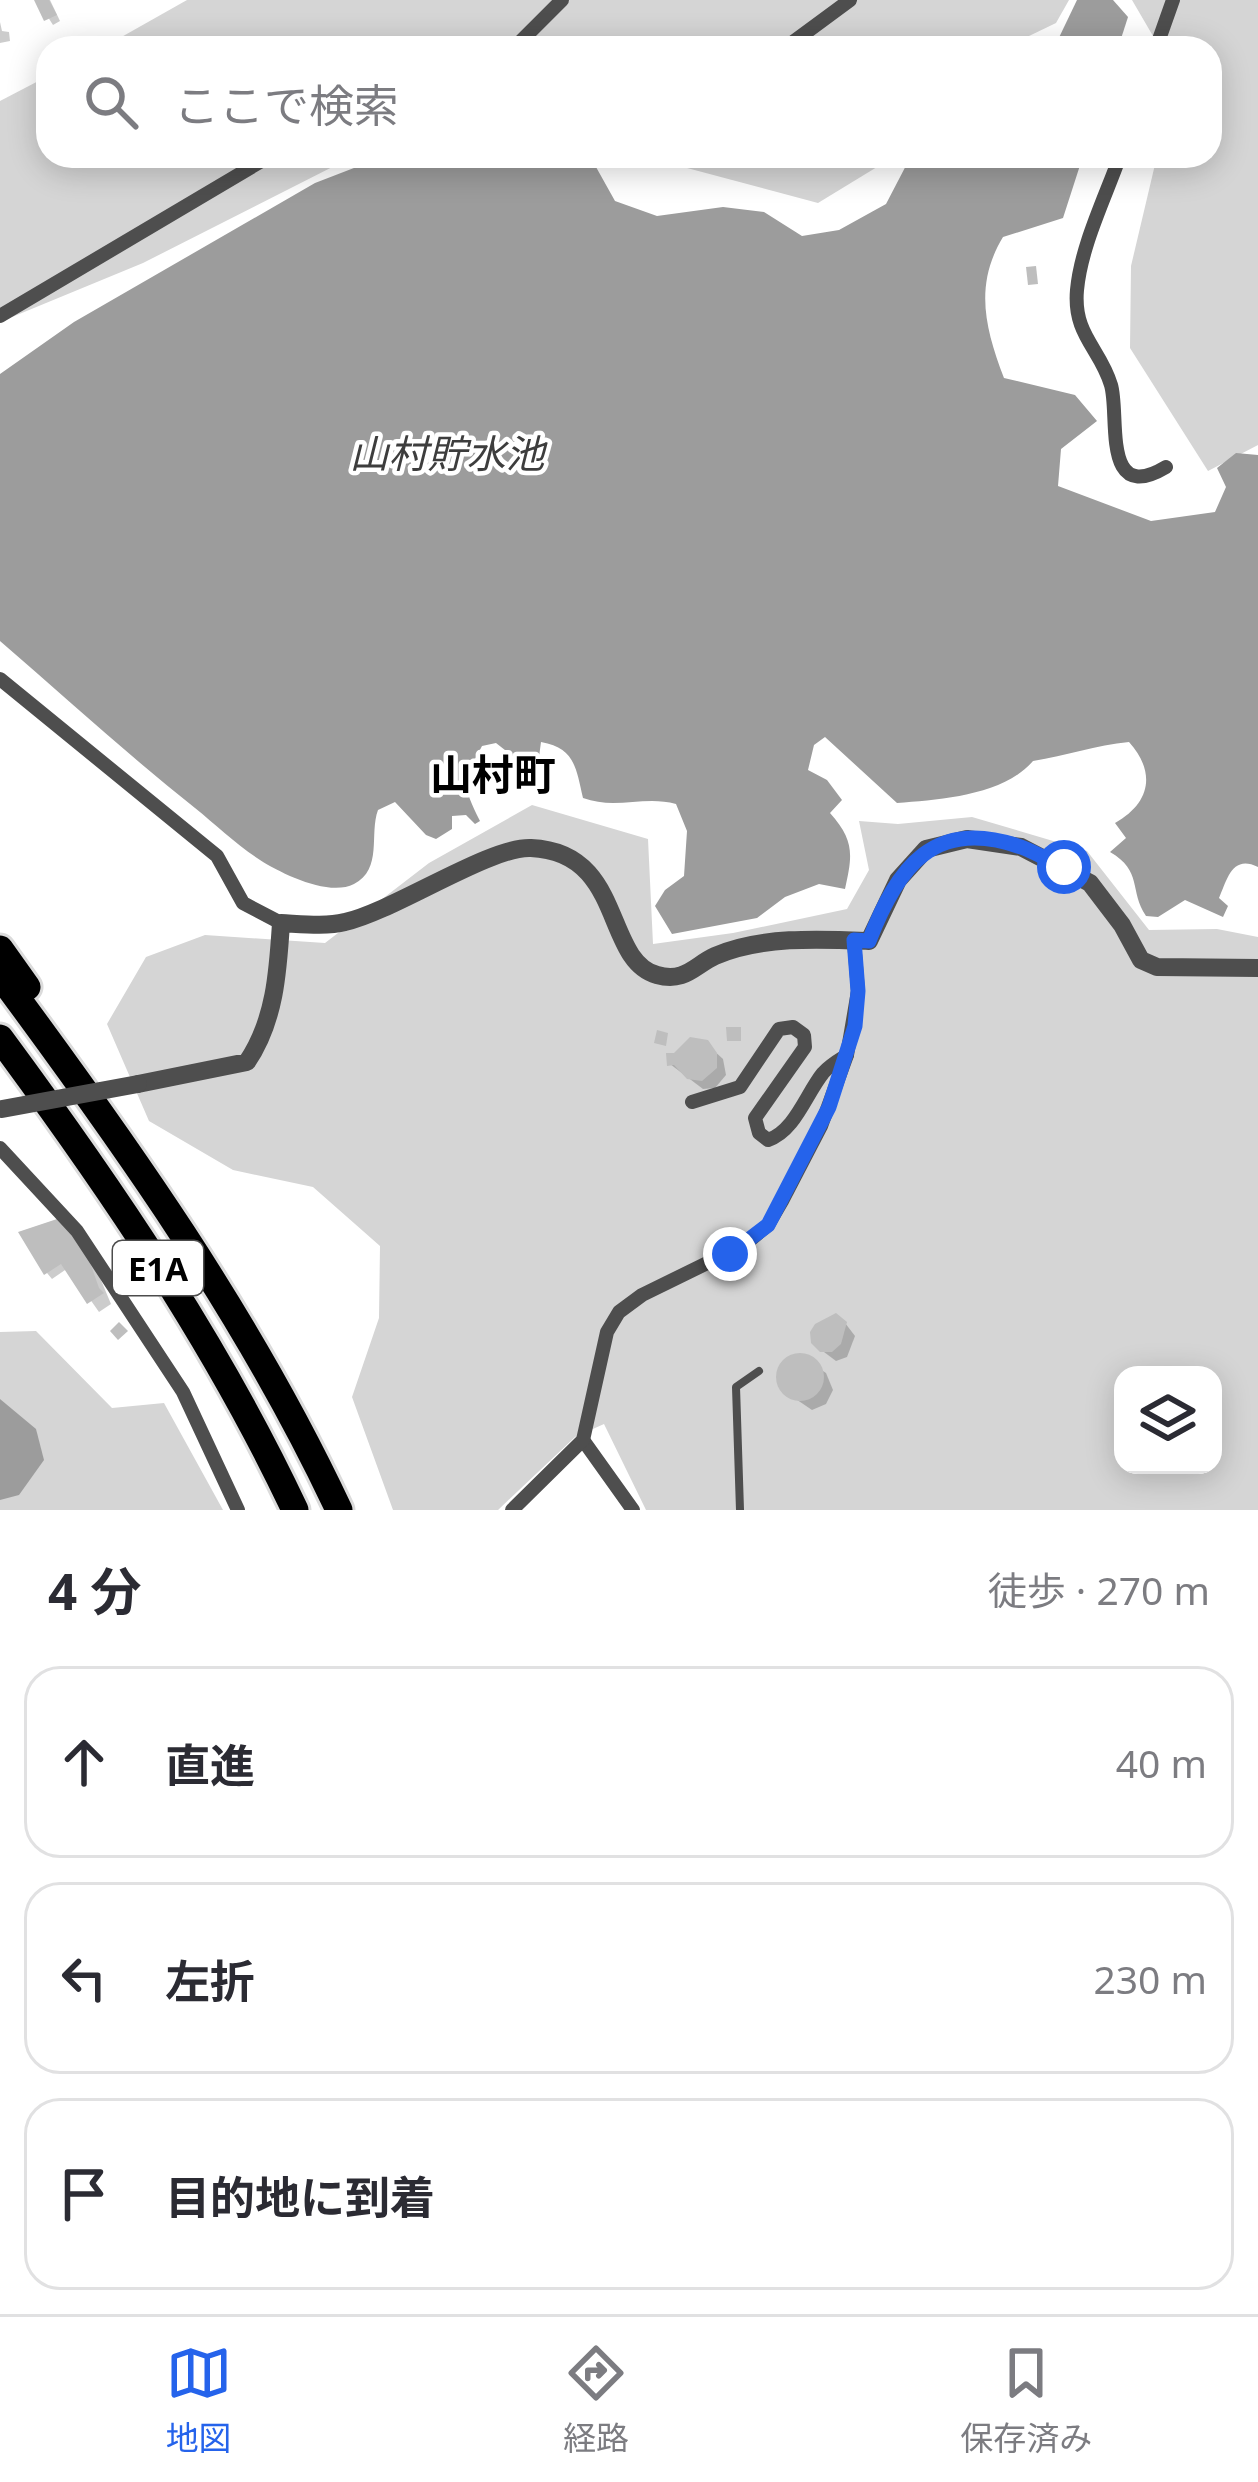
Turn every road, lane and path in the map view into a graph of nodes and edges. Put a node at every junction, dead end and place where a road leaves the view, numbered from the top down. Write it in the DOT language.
graph roads {
  1 [pos="562,0"];
  2 [pos="850,0"];
  3 [pos="1173,0"];
  4 [pos="526,36"];
  5 [pos="801,36"];
  6 [pos="1160,36"];
  7 [pos="250,168"];
  8 [pos="1116,168"];
  9 [pos="0,316"];
  10 [pos="1166,467"];
  11 [pos="0,679"];
  12 [pos="281,923"];
  13 [pos="854,940"];
  14 [pos="0,949"];
  15 [pos="1258,968"];
  16 [pos="9,979"];
  17 [pos="0,1038"];
  18 [pos="847,1055"];
  19 [pos="692,1102"];
  20 [pos="1,1110"];
  21 [pos="0,1148"];
  22 [pos="759,1371"];
  23 [pos="584,1439"];
  24 [pos="238,1510"];
  25 [pos="295,1510"];
  26 [pos="340,1510"];
  27 [pos="512,1510"];
  28 [pos="633,1510"];
  29 [pos="740,1510"];
  1 -- 4 [label="street"];
  2 -- 5 [label="street"];
  3 -- 6 [label="street"];
  7 -- 9 [label="street"];
  8 -- 10 [label="street"];
  11 -- 12 [label="street"];
  12 -- 13 [label="street"];
  12 -- 20 [label="street, bridge"];
  13 -- 15 [label="street"];
  13 -- 18 [label="street"];
  14 -- 16 [label="highway, E1A"];
  16 -- 26 [label="highway, E1A"];
  17 -- 25 [label="highway, E1A"];
  18 -- 19 [label="street"];
  18 -- 23 [label="street"];
  21 -- 24 [label="street"];
  22 -- 29 [label="lane"];
  23 -- 27 [label="street"];
  23 -- 28 [label="street"];
}
